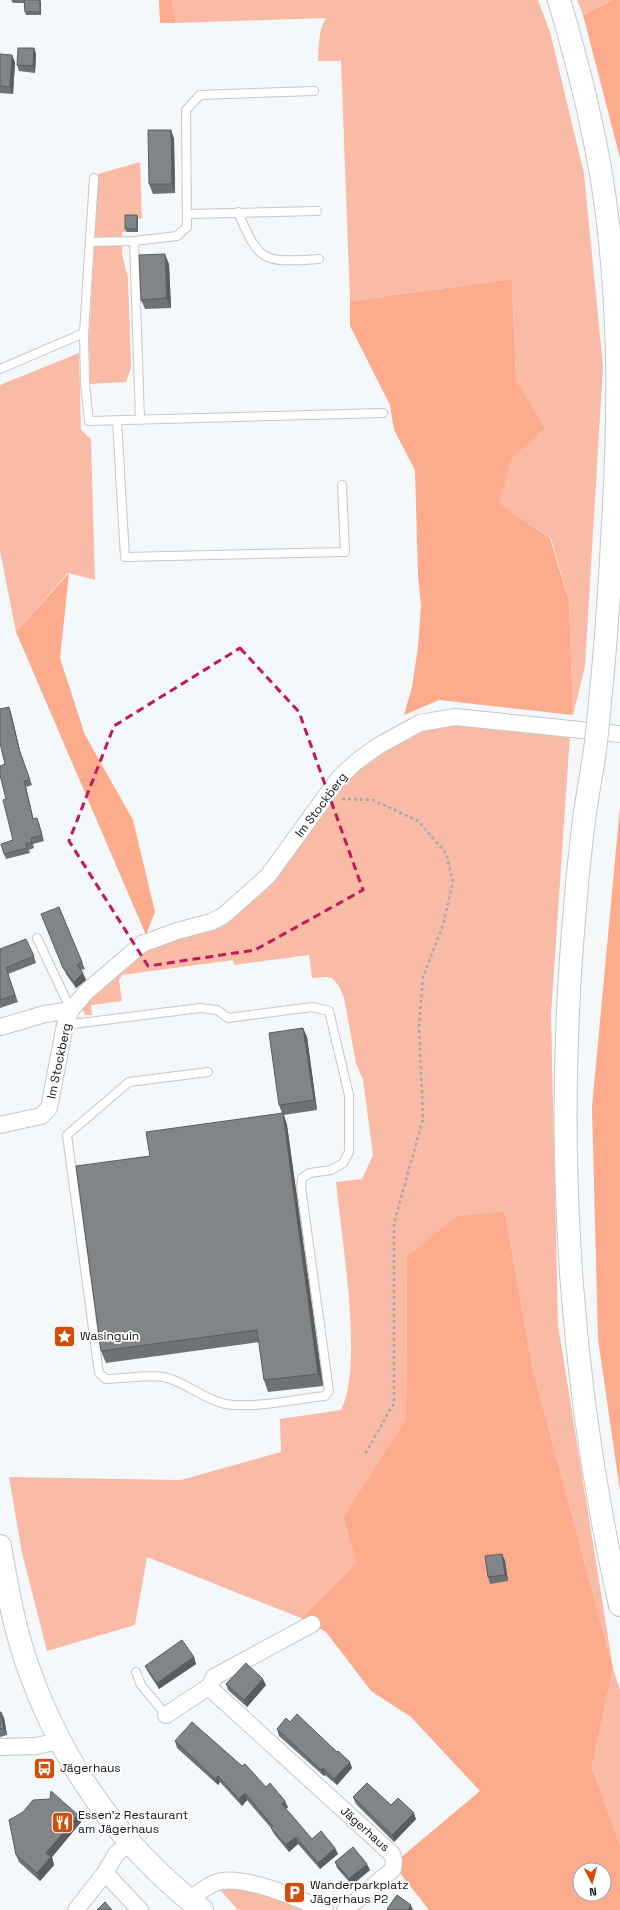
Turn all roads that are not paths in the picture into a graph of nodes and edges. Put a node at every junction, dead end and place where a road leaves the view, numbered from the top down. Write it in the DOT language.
graph roads {
  1 [pos="559,0"];
  2 [pos="314,91"];
  3 [pos="94,178"];
  4 [pos="317,211"];
  5 [pos="238,212"];
  6 [pos="188,214"];
  7 [pos="134,241"];
  8 [pos="90,242"];
  9 [pos="319,259"];
  10 [pos="84,333"];
  11 [pos="0,369"];
  12 [pos="383,413"];
  13 [pos="140,420"];
  14 [pos="117,421"];
  15 [pos="342,485"];
  16 [pos="620,734"];
  17 [pos="37,938"];
  18 [pos="71,1010"];
  19 [pos="65,1025"];
  20 [pos="0,1027"];
  21 [pos="208,1072"];
  22 [pos="0,1125"];
  23 [pos="0,1546"];
  24 [pos="620,1605"];
  25 [pos="312,1624"];
  26 [pos="136,1672"];
  27 [pos="210,1686"];
  28 [pos="166,1715"];
  29 [pos="60,1741"];
  30 [pos="0,1748"];
  31 [pos="129,1843"];
  32 [pos="105,1873"];
  33 [pos="196,1905"];
  34 [pos="76,1910"];
  35 [pos="140,1910"];
  36 [pos="325,1910"];
  37 [pos="346,1910"];
  1 -- 24 [label="main road"];
  2 -- 6 [label="lane"];
  3 -- 8 [label="lane"];
  4 -- 5 [label="lane"];
  5 -- 6 [label="lane"];
  5 -- 9 [label="lane"];
  6 -- 7 [label="lane"];
  7 -- 8 [label="lane"];
  7 -- 13 [label="lane"];
  8 -- 10 [label="lane"];
  10 -- 11 [label="lane"];
  10 -- 14 [label="lane"];
  12 -- 13 [label="lane"];
  13 -- 14 [label="lane"];
  14 -- 15 [label="lane"];
  16 -- 18 [label="street, Im Stockberg"];
  17 -- 18 [label="lane"];
  18 -- 19 [label="street, Im Stockberg"];
  18 -- 20 [label="street, Im Stockberg"];
  19 -- 21 [label="lane"];
  19 -- 22 [label="street, Im Stockberg"];
  23 -- 29 [label="main road"];
  25 -- 27 [label="street"];
  26 -- 28 [label="lane"];
  27 -- 28 [label="street"];
  27 -- 37 [label="street, Jägerhaus"];
  29 -- 30 [label="street"];
  29 -- 31 [label="main road"];
  31 -- 32 [label="street"];
  31 -- 33 [label="main road"];
  32 -- 34 [label="street"];
  32 -- 35 [label="street"];
  33 -- 36 [label="street"];
}
